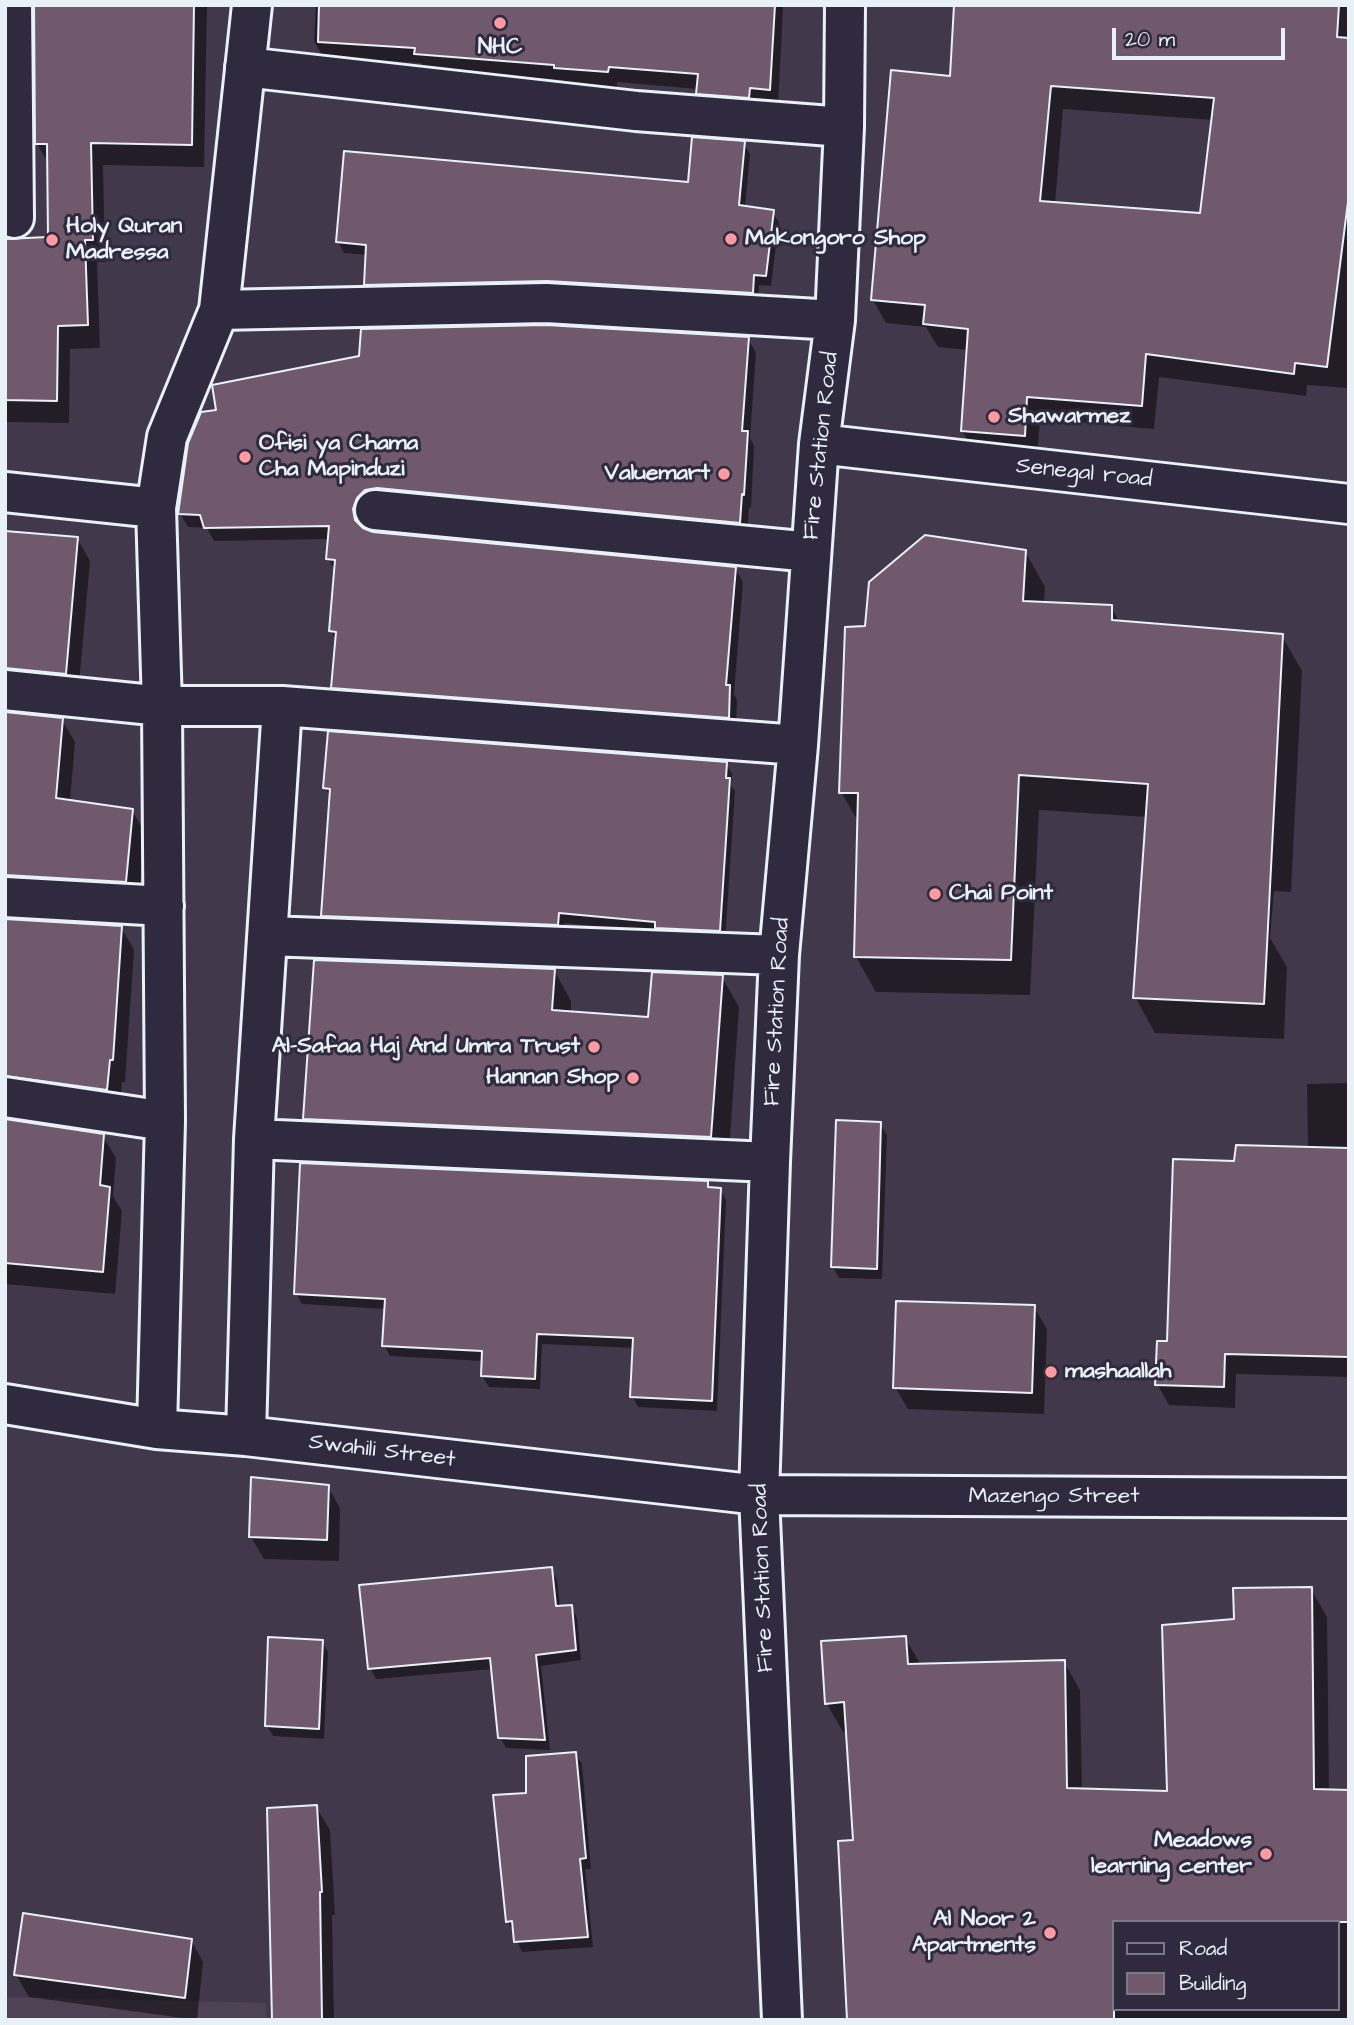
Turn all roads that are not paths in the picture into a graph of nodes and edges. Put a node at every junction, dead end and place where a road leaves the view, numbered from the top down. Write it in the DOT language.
graph roads {
  1 [pos="12,5"];
  2 [pos="252,5"];
  3 [pos="845,5"];
  4 [pos="244,67"];
  5 [pos="844,127"];
  6 [pos="14,218"];
  7 [pos="219,310"];
  8 [pos="835,320"];
  9 [pos="819,444"];
  10 [pos="5,492"];
  11 [pos="1349,504"];
  12 [pos="156,508"];
  13 [pos="375,510"];
  14 [pos="811,552"];
  15 [pos="5,690"];
  16 [pos="162,706"];
  17 [pos="282,706"];
  18 [pos="798,745"];
  19 [pos="5,897"];
  20 [pos="164,906"];
  21 [pos="268,936"];
  22 [pos="779,955"];
  23 [pos="5,1097"];
  24 [pos="165,1121"];
  25 [pos="254,1139"];
  26 [pos="770,1162"];
  27 [pos="5,1404"];
  28 [pos="157,1429"];
  29 [pos="246,1436"];
  30 [pos="759,1495"];
  31 [pos="1349,1499"];
  32 [pos="782,2020"];
  1 -- 6 [label="street"];
  2 -- 4 [label="street"];
  3 -- 5 [label="street, Fire Station Road"];
  4 -- 5 [label="street"];
  4 -- 7 [label="street"];
  5 -- 8 [label="street, Fire Station Road"];
  7 -- 8 [label="street"];
  7 -- 12 [label="street"];
  8 -- 9 [label="street, Fire Station Road"];
  9 -- 11 [label="street, Senegal road"];
  9 -- 14 [label="street, Fire Station Road"];
  10 -- 12 [label="street"];
  12 -- 16 [label="street"];
  13 -- 14 [label="street"];
  14 -- 18 [label="street, Fire Station Road"];
  15 -- 16 [label="street"];
  16 -- 17 [label="street"];
  16 -- 20 [label="street"];
  17 -- 18 [label="street"];
  17 -- 21 [label="street"];
  18 -- 22 [label="street, Fire Station Road"];
  19 -- 20 [label="street"];
  20 -- 24 [label="street"];
  21 -- 22 [label="street"];
  21 -- 25 [label="street"];
  22 -- 26 [label="street, Fire Station Road"];
  23 -- 24 [label="street"];
  24 -- 28 [label="street"];
  25 -- 26 [label="street"];
  25 -- 29 [label="street"];
  26 -- 30 [label="street, Fire Station Road"];
  27 -- 28 [label="street, Swahili Street"];
  28 -- 29 [label="street, Swahili Street"];
  29 -- 30 [label="street, Swahili Street"];
  30 -- 31 [label="street, Mazengo Street"];
  30 -- 32 [label="street, Fire Station Road"];
}
